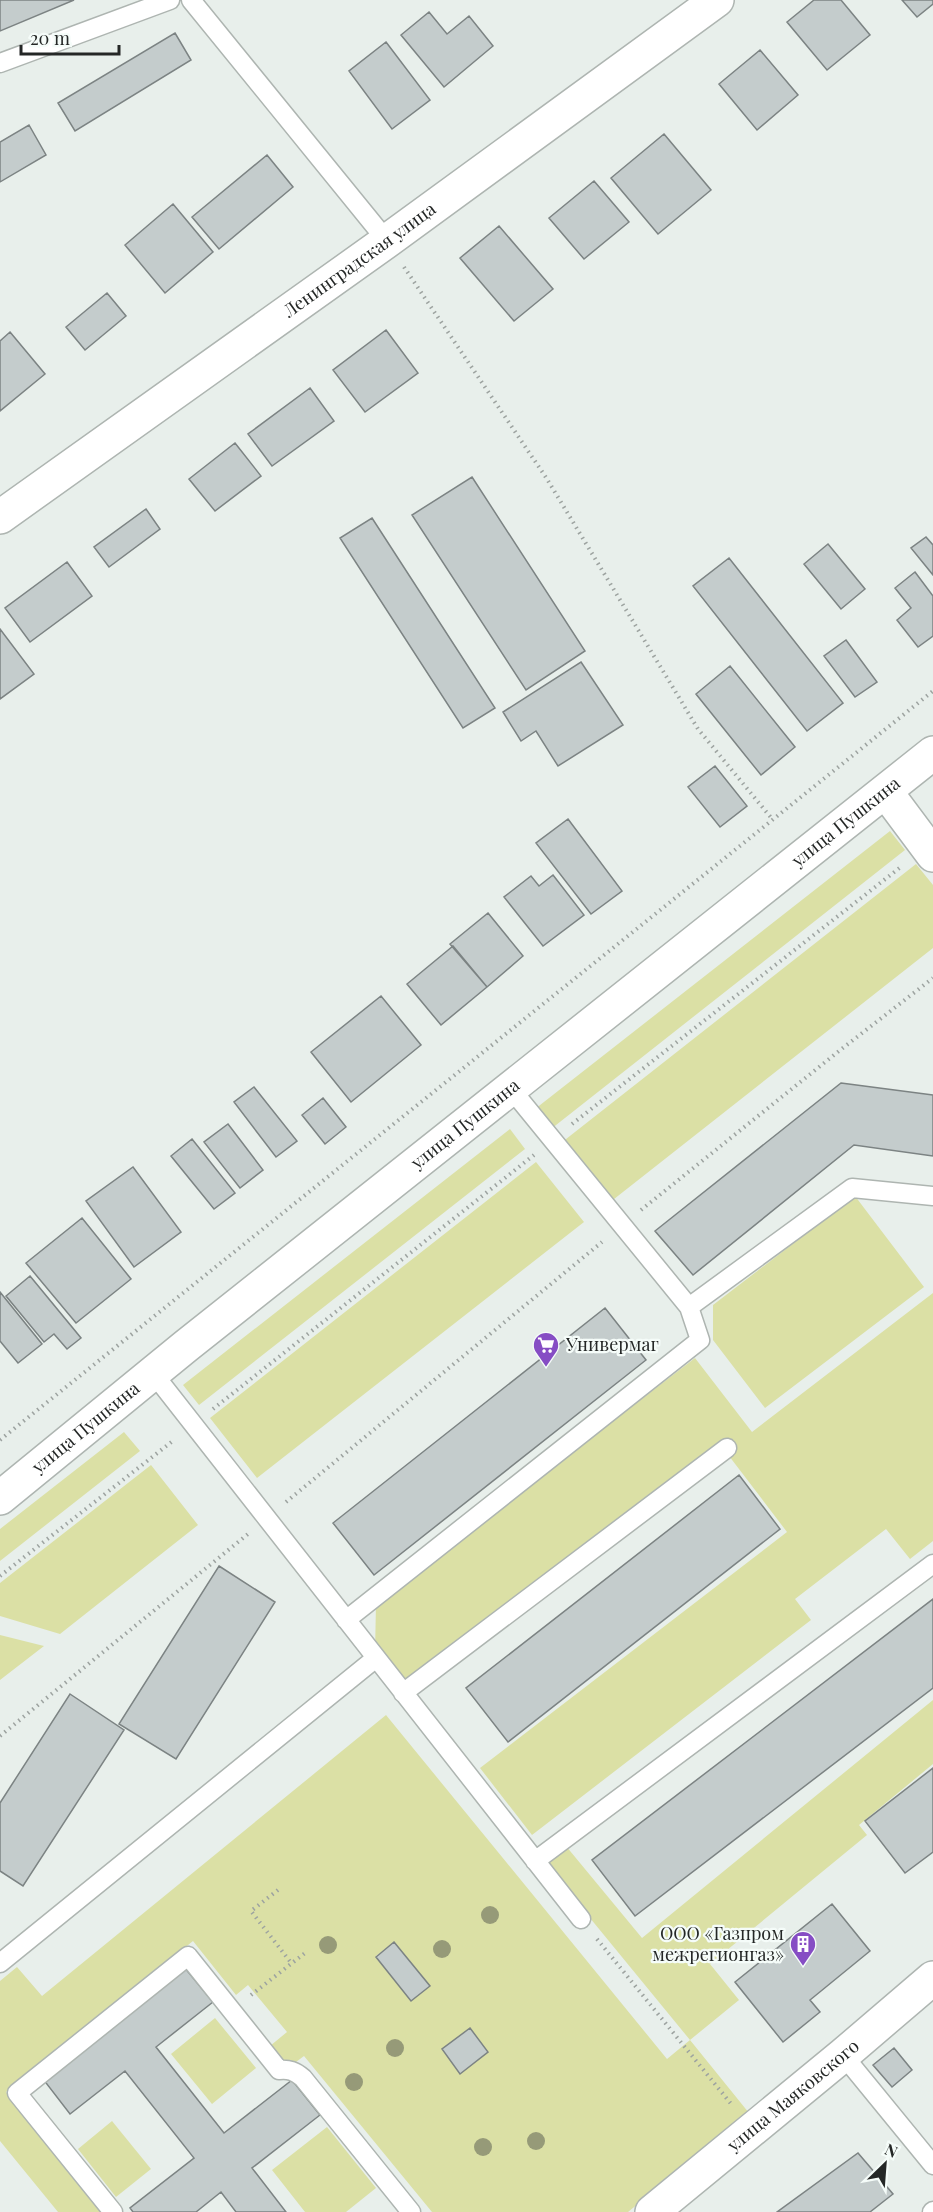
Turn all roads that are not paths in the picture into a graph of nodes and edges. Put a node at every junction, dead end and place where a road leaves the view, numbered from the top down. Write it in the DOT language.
graph roads {
  1 [pos="170,0"];
  2 [pos="191,0"];
  3 [pos="717,0"];
  4 [pos="0,63"];
  5 [pos="387,241"];
  6 [pos="0,517"];
  7 [pos="933,753"];
  8 [pos="886,792"];
  9 [pos="930,851"];
  10 [pos="511,1089"];
  11 [pos="933,1196"];
  12 [pos="689,1308"];
  13 [pos="153,1373"];
  14 [pos="727,1448"];
  15 [pos="0,1498"];
  16 [pos="933,1564"];
  17 [pos="346,1620"];
  18 [pos="376,1659"];
  19 [pos="404,1693"];
  20 [pos="535,1861"];
  21 [pos="581,1920"];
  22 [pos="0,1963"];
  23 [pos="933,1978"];
  24 [pos="843,2055"];
  25 [pos="933,2165"];
  26 [pos="113,2212"];
  27 [pos="411,2212"];
  28 [pos="652,2212"];
  1 -- 4 [label="lane"];
  2 -- 5 [label="lane"];
  3 -- 5 [label="street, Ленинградская улица"];
  5 -- 6 [label="street, Ленинградская улица"];
  7 -- 8 [label="street, улица Пушкина"];
  8 -- 9 [label="street"];
  8 -- 10 [label="street, улица Пушкина"];
  10 -- 12 [label="lane"];
  10 -- 13 [label="street, улица Пушкина"];
  11 -- 12 [label="lane"];
  12 -- 17 [label="lane"];
  13 -- 15 [label="street, улица Пушкина"];
  13 -- 17 [label="lane"];
  14 -- 19 [label="lane"];
  16 -- 20 [label="lane"];
  17 -- 18 [label="lane"];
  18 -- 19 [label="lane"];
  18 -- 22 [label="lane"];
  19 -- 20 [label="lane"];
  20 -- 21 [label="lane"];
  23 -- 24 [label="street, улица Маяковского"];
  24 -- 25 [label="lane"];
  24 -- 28 [label="street, улица Маяковского"];
  26 -- 27 [label="lane"];
}
